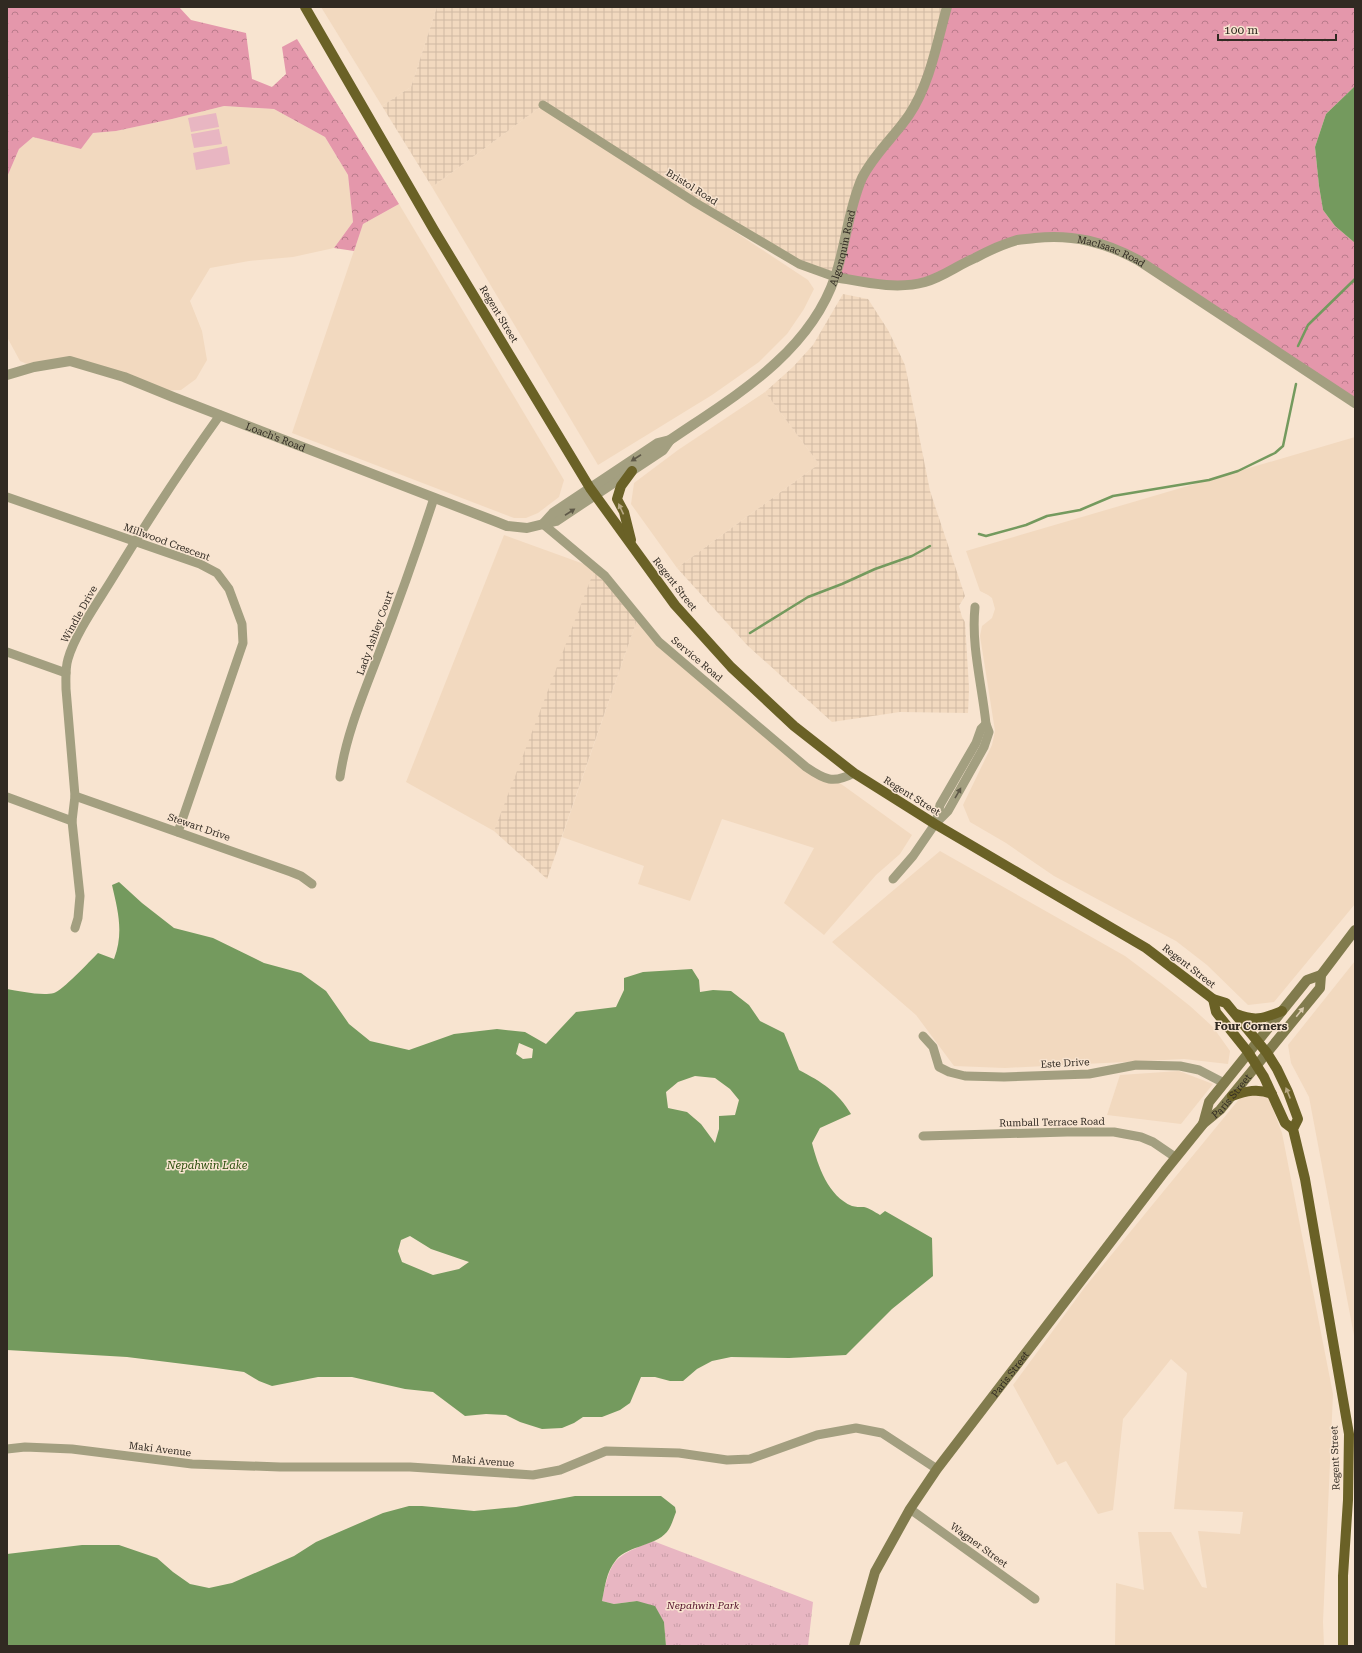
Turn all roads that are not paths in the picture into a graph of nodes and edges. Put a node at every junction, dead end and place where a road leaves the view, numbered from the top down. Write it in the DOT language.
graph roads {
  1 [pos="305,7"];
  2 [pos="947,7"];
  3 [pos="542,105"];
  4 [pos="835,277"];
  5 [pos="7,375"];
  6 [pos="1355,403"];
  7 [pos="220,415"];
  8 [pos="670,440"];
  9 [pos="632,471"];
  10 [pos="592,492"];
  11 [pos="7,497"];
  12 [pos="434,498"];
  13 [pos="543,524"];
  14 [pos="135,542"];
  15 [pos="632,546"];
  16 [pos="975,607"];
  17 [pos="7,652"];
  18 [pos="66,673"];
  19 [pos="854,773"];
  20 [pos="340,777"];
  21 [pos="75,796"];
  22 [pos="7,797"];
  23 [pos="72,821"];
  24 [pos="935,824"];
  25 [pos="178,832"];
  26 [pos="893,879"];
  27 [pos="312,884"];
  28 [pos="75,928"];
  29 [pos="1355,930"];
  30 [pos="1321,975"];
  31 [pos="1213,1000"];
  32 [pos="1282,1010"];
  33 [pos="1235,1013"];
  34 [pos="923,1036"];
  35 [pos="1257,1041"];
  36 [pos="1248,1052"];
  37 [pos="1267,1053"];
  38 [pos="1257,1066"];
  39 [pos="1224,1083"];
  40 [pos="1272,1094"];
  41 [pos="1232,1096"];
  42 [pos="1203,1124"];
  43 [pos="1294,1129"];
  44 [pos="923,1136"];
  45 [pos="1176,1157"];
  46 [pos="7,1449"];
  47 [pos="937,1469"];
  48 [pos="910,1509"];
  49 [pos="1035,1599"];
  50 [pos="854,1646"];
  51 [pos="1343,1646"];
  1 -- 10 [label="main road, Regent Street"];
  2 -- 4 [label="street, Algonquin Road"];
  3 -- 4 [label="street, Bristol Road"];
  4 -- 6 [label="street, MacIsaac Road"];
  4 -- 8 [label="street, Algonquin Road"];
  5 -- 7 [label="street, Loach's Road"];
  7 -- 12 [label="street, Loach's Road"];
  7 -- 14 [label="street, Windle Drive"];
  8 -- 9 [label="street, Algonquin Road"];
  8 -- 10 [label="street, Algonquin Road, one-way"];
  9 -- 10 [label="street, Algonquin Road"];
  15 -- 9 [label="main road, one-way"];
  10 -- 13 [label="street"];
  10 -- 15 [label="main road, Regent Street"];
  11 -- 14 [label="street, Millwood Crescent"];
  12 -- 13 [label="street, Loach's Road"];
  12 -- 20 [label="street, Lady Ashley Court"];
  13 -- 19 [label="street, Service Road"];
  14 -- 18 [label="street, Windle Drive"];
  14 -- 25 [label="street, Millwood Crescent"];
  15 -- 19 [label="main road, Regent Street"];
  16 -- 24 [label="street"];
  17 -- 18 [label="street"];
  18 -- 21 [label="street, Windle Drive"];
  19 -- 24 [label="main road, Regent Street"];
  21 -- 23 [label="street, Windle Drive"];
  21 -- 25 [label="street, Stewart Drive"];
  22 -- 23 [label="street"];
  23 -- 28 [label="street, Windle Drive"];
  24 -- 26 [label="street"];
  24 -- 31 [label="main road, Regent Street"];
  25 -- 27 [label="street, Stewart Drive"];
  29 -- 30 [label="main road"];
  30 -- 32 [label="main road, Paris Street"];
  37 -- 30 [label="main road, Paris Street, one-way"];
  31 -- 33 [label="main road, Regent Street"];
  31 -- 36 [label="main road, Regent Street"];
  32 -- 33 [label="main road"];
  32 -- 35 [label="main road, Paris Street"];
  33 -- 35 [label="main road, Regent Street"];
  34 -- 39 [label="street, Este Drive"];
  35 -- 36 [label="main road, Paris Street"];
  35 -- 37 [label="main road, Regent Street"];
  36 -- 38 [label="main road, Regent Street"];
  36 -- 39 [label="main road, Paris Street"];
  37 -- 38 [label="main road, Paris Street"];
  43 -- 37 [label="main road, Regent Street, one-way"];
  38 -- 40 [label="main road, Regent Street"];
  38 -- 41 [label="main road, Paris Street"];
  39 -- 42 [label="main road, Paris Street"];
  40 -- 41 [label="main road"];
  40 -- 43 [label="main road, Regent Street"];
  41 -- 42 [label="main road, Paris Street"];
  42 -- 45 [label="main road, Paris Street"];
  43 -- 51 [label="main road, Regent Street"];
  44 -- 45 [label="street, Rumball Terrace Road"];
  45 -- 47 [label="main road, Paris Street"];
  46 -- 47 [label="street, Maki Avenue"];
  47 -- 48 [label="main road, Paris Street"];
  48 -- 49 [label="street, Wagner Street"];
  48 -- 50 [label="main road, Paris Street"];
}
